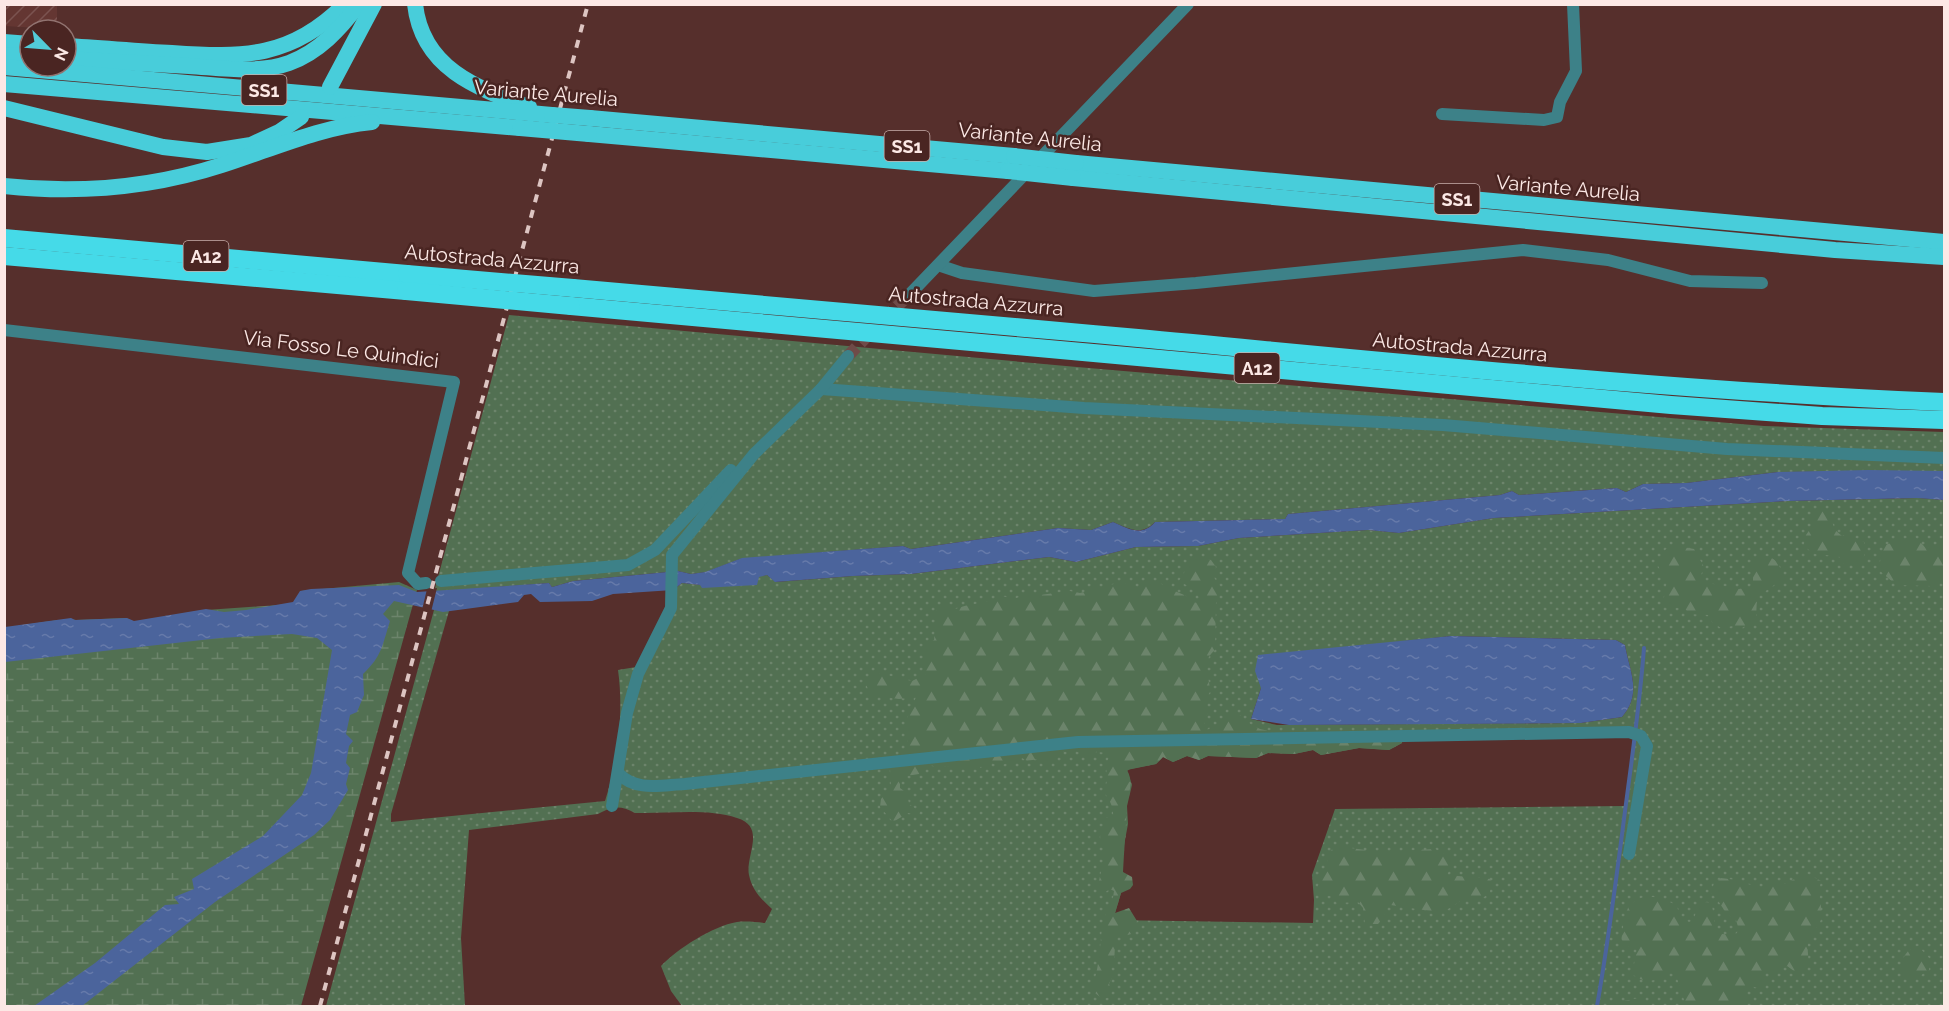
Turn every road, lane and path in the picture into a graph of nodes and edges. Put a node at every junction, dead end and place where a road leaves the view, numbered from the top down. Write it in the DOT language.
graph roads {
  1 [pos="345,4"];
  2 [pos="358,4"];
  3 [pos="374,4"];
  4 [pos="415,4"];
  5 [pos="1188,4"];
  6 [pos="1574,4"];
  7 [pos="78,47"];
  8 [pos="78,60"];
  9 [pos="4,67"];
  10 [pos="4,84"];
  11 [pos="330,87"];
  12 [pos="4,108"];
  13 [pos="1442,114"];
  14 [pos="522,115"];
  15 [pos="301,117"];
  16 [pos="436,121"];
  17 [pos="589,126"];
  18 [pos="4,186"];
  19 [pos="4,238"];
  20 [pos="1944,242"];
  21 [pos="1900,247"];
  22 [pos="4,256"];
  23 [pos="1944,257"];
  24 [pos="938,265"];
  25 [pos="407,282"];
  26 [pos="1762,283"];
  27 [pos="909,295"];
  28 [pos="572,297"];
  29 [pos="4,330"];
  30 [pos="848,356"];
  31 [pos="821,389"];
  32 [pos="1944,402"];
  33 [pos="1944,420"];
  34 [pos="770,438"];
  35 [pos="1944,458"];
  36 [pos="441,581"];
  37 [pos="426,583"];
  38 [pos="618,773"];
  39 [pos="612,807"];
  40 [pos="1629,854"];
  1 -- 7 [label="highway"];
  2 -- 8 [label="highway"];
  3 -- 11 [label="highway"];
  4 -- 14 [label="highway"];
  5 -- 24 [label="street"];
  6 -- 13 [label="street"];
  9 -- 14 [label="highway, Variante Aurelia / SS1"];
  10 -- 16 [label="highway, Variante Aurelia / SS1"];
  12 -- 15 [label="highway"];
  14 -- 16 [label="highway, Variante Aurelia / SS1"];
  14 -- 17 [label="highway, Variante Aurelia / SS1, bridge"];
  14 -- 17 [label="highway, Variante Aurelia / SS1, bridge"];
  16 -- 18 [label="highway"];
  17 -- 21 [label="highway, Variante Aurelia / SS1, bridge"];
  19 -- 25 [label="highway, Autostrada Azzurra / A12"];
  20 -- 21 [label="highway, Variante Aurelia / SS1"];
  21 -- 23 [label="highway, Variante Aurelia / SS1"];
  22 -- 25 [label="highway, Autostrada Azzurra / A12"];
  24 -- 26 [label="street"];
  24 -- 27 [label="street"];
  25 -- 28 [label="highway, Autostrada Azzurra / A12, bridge"];
  28 -- 32 [label="highway, Autostrada Azzurra / A12"];
  28 -- 33 [label="highway, Autostrada Azzurra / A12"];
  29 -- 37 [label="street, Via Fosso Le Quindici"];
  30 -- 31 [label="street"];
  31 -- 34 [label="street"];
  31 -- 35 [label="street"];
  34 -- 36 [label="street"];
  34 -- 38 [label="street"];
  38 -- 39 [label="street"];
  38 -- 40 [label="street"];
}
